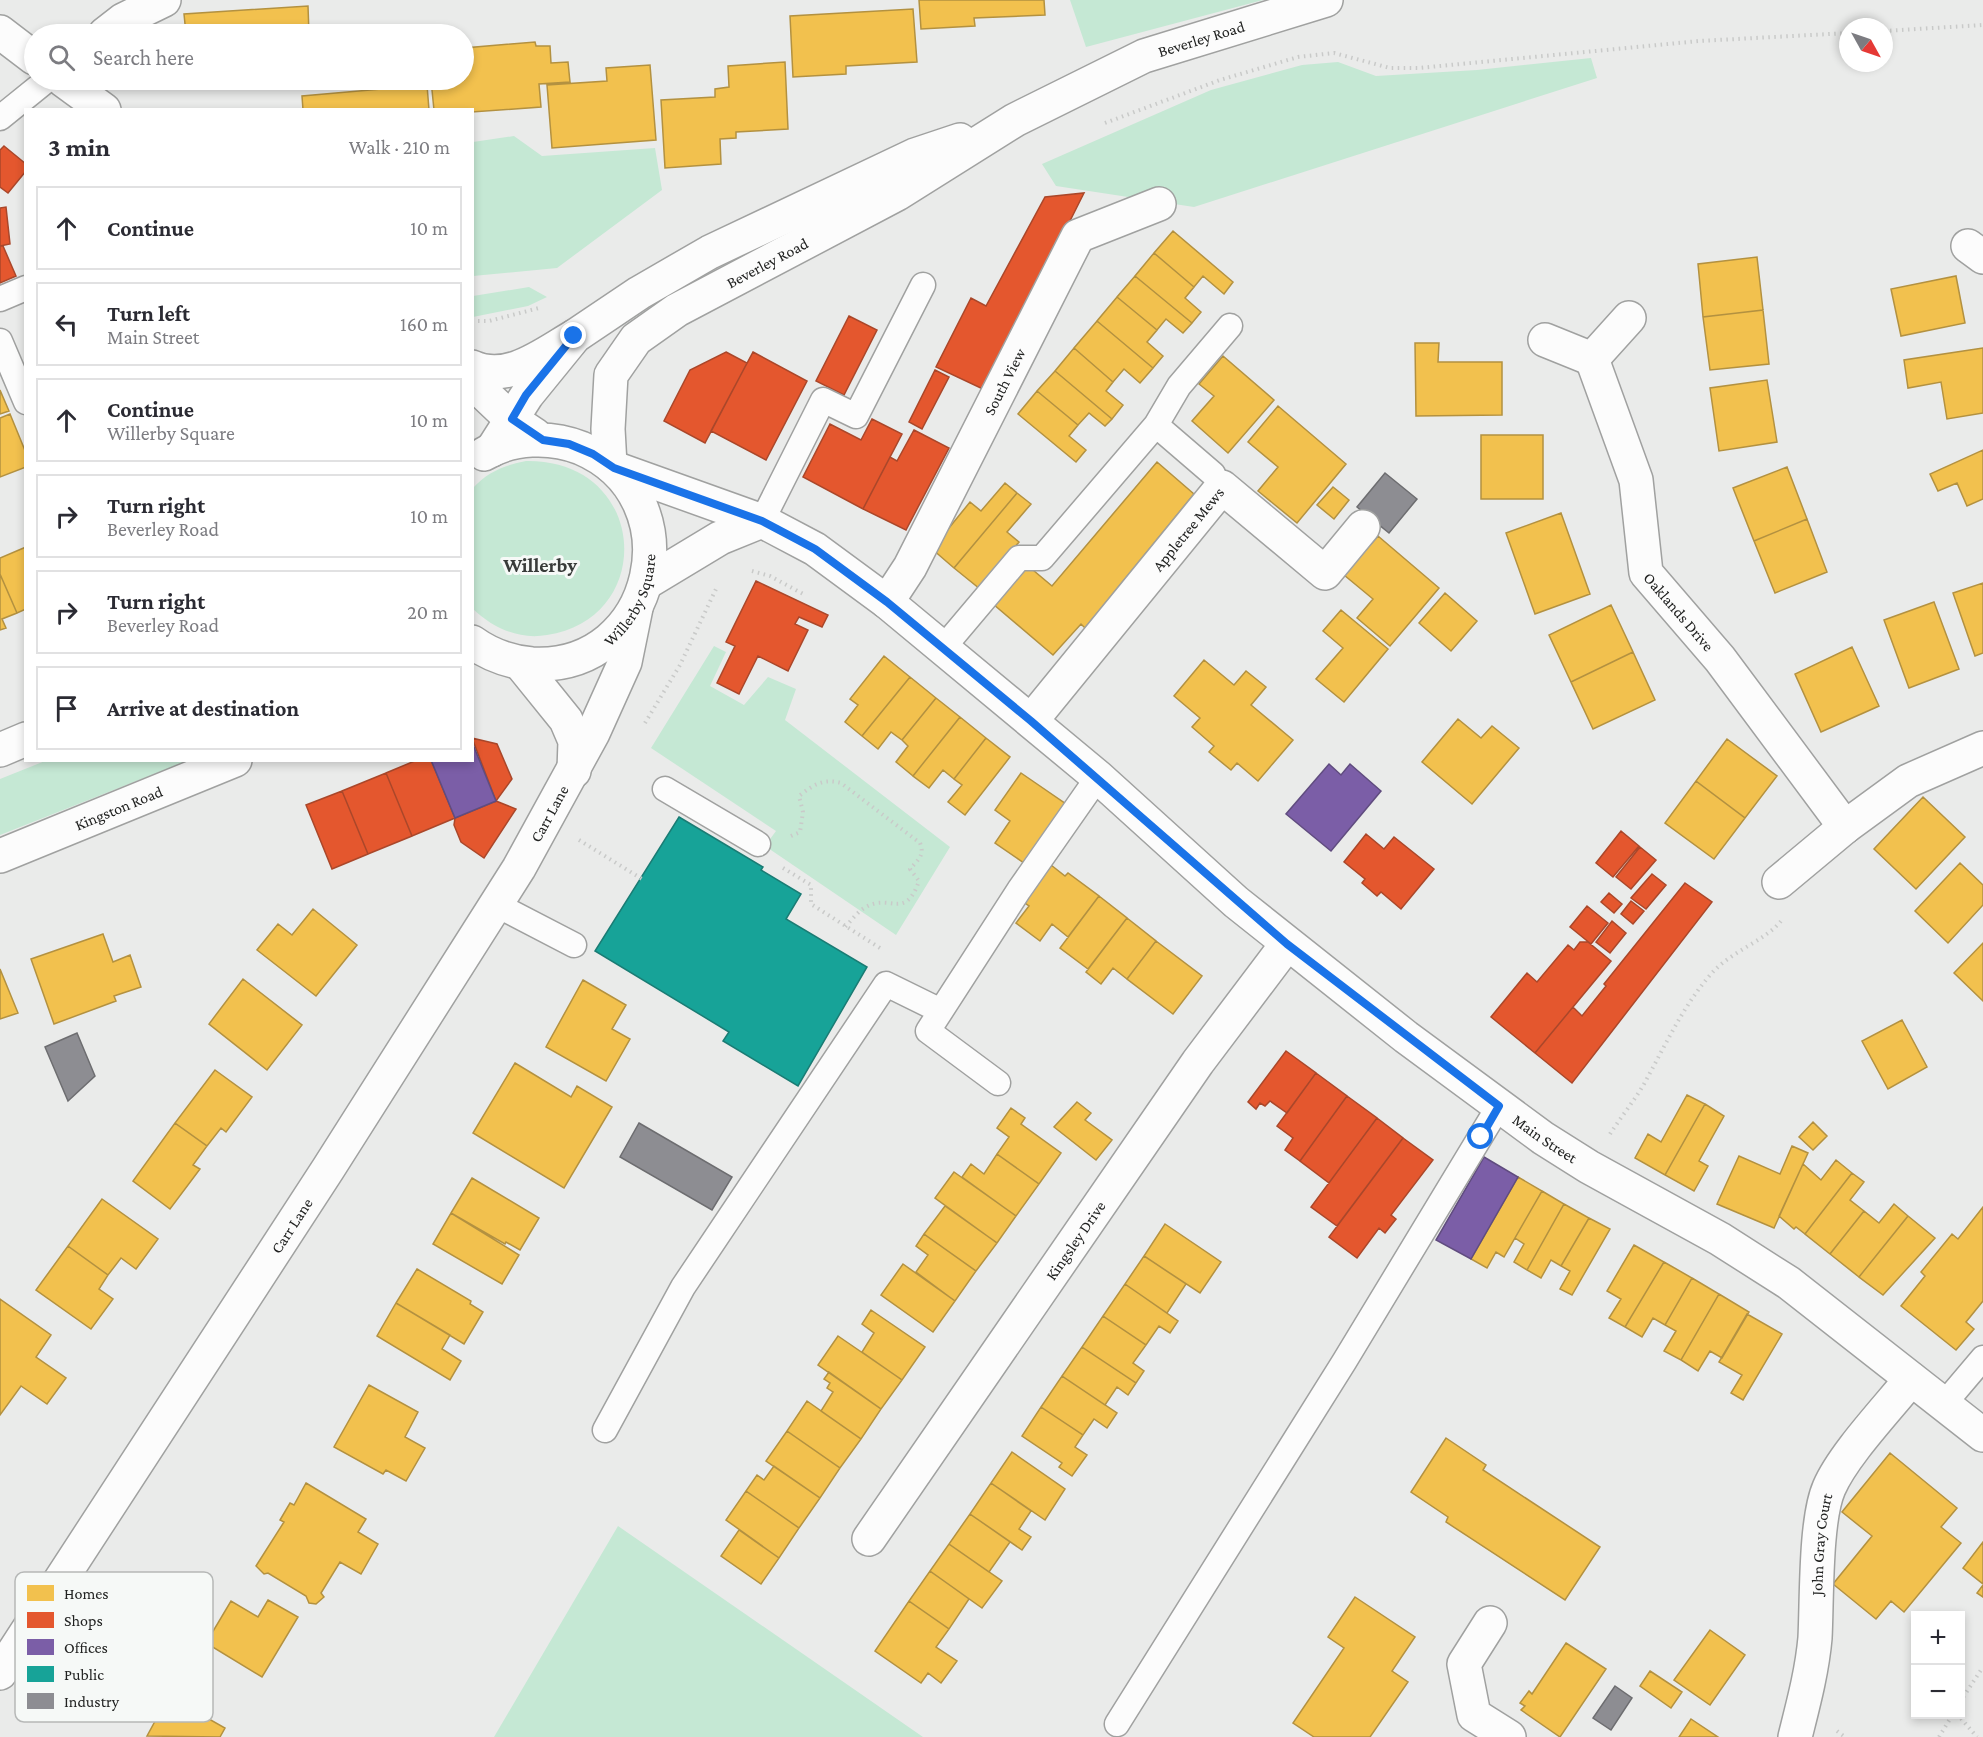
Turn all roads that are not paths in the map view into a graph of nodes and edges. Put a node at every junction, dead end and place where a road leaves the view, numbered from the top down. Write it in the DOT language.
graph roads {
  1 [pos="164,0"];
  2 [pos="1326,0"];
  3 [pos="118,24"];
  4 [pos="0,32"];
  5 [pos="24,50"];
  6 [pos="35,90"];
  7 [pos="77,90"];
  8 [pos="101,108"];
  9 [pos="0,118"];
  10 [pos="1015,120"];
  11 [pos="1159,204"];
  12 [pos="923,285"];
  13 [pos="24,289"];
  14 [pos="0,299"];
  15 [pos="1629,318"];
  16 [pos="1230,326"];
  17 [pos="574,336"];
  18 [pos="1545,340"];
  19 [pos="0,341"];
  20 [pos="1592,358"];
  21 [pos="474,368"];
  22 [pos="474,384"];
  23 [pos="24,397"];
  24 [pos="512,419"];
  25 [pos="1156,425"];
  26 [pos="543,440"];
  27 [pos="482,456"];
  28 [pos="612,467"];
  29 [pos="1213,474"];
  30 [pos="762,521"];
  31 [pos="1363,527"];
  32 [pos="642,595"];
  33 [pos="887,602"];
  34 [pos="942,648"];
  35 [pos="491,657"];
  36 [pos="1031,721"];
  37 [pos="24,740"];
  38 [pos="1983,748"];
  39 [pos="0,750"];
  40 [pos="230,762"];
  41 [pos="574,771"];
  42 [pos="1098,777"];
  43 [pos="666,789"];
  44 [pos="1845,827"];
  45 [pos="762,851"];
  46 [pos="0,856"];
  47 [pos="1779,882"];
  48 [pos="495,904"];
  49 [pos="1287,944"];
  50 [pos="574,945"];
  51 [pos="941,1011"];
  52 [pos="998,1083"];
  53 [pos="1499,1106"];
  54 [pos="1983,1358"];
  55 [pos="1911,1378"];
  56 [pos="1944,1404"];
  57 [pos="605,1430"];
  58 [pos="1983,1435"];
  59 [pos="869,1539"];
  60 [pos="66,1572"];
  61 [pos="1490,1623"];
  62 [pos="15,1650"];
  63 [pos="0,1673"];
  64 [pos="1117,1724"];
  65 [pos="1467,1726"];
  66 [pos="1509,1737"];
  67 [pos="1795,1737"];
  1 -- 3 [label="street"];
  2 -- 10 [label="street, Beverley Road"];
  4 -- 5 [label="street"];
  6 -- 9 [label="lane"];
  7 -- 8 [label="street"];
  10 -- 17 [label="street, Beverley Road"];
  10 -- 28 [label="street, Beverley Road"];
  11 -- 33 [label="street, South View"];
  12 -- 30 [label="lane"];
  13 -- 14 [label="lane"];
  15 -- 20 [label="street"];
  16 -- 25 [label="lane"];
  17 -- 21 [label="street, Beverley Road"];
  17 -- 24 [label="street, Beverley Road"];
  18 -- 20 [label="street"];
  19 -- 23 [label="lane"];
  20 -- 44 [label="street, Oaklands Drive"];
  22 -- 24 [label="street"];
  24 -- 26 [label="street"];
  24 -- 27 [label="street, Beverley Road"];
  25 -- 29 [label="lane"];
  25 -- 34 [label="lane"];
  26 -- 27 [label="street, Willerby Square"];
  26 -- 28 [label="street, Willerby Square"];
  28 -- 30 [label="street, Main Street"];
  28 -- 32 [label="street, Willerby Square"];
  30 -- 32 [label="street"];
  30 -- 33 [label="street, Main Street"];
  31 -- 36 [label="street, Appletree Mews"];
  32 -- 35 [label="street, Willerby Square"];
  32 -- 41 [label="street, Carr Lane"];
  33 -- 34 [label="street, Main Street"];
  34 -- 36 [label="street, Main Street"];
  35 -- 41 [label="street, Carr Lane"];
  36 -- 42 [label="street, Main Street"];
  37 -- 39 [label="street"];
  38 -- 44 [label="street"];
  40 -- 46 [label="street, Kingston Road"];
  41 -- 48 [label="street, Carr Lane"];
  42 -- 49 [label="street, Main Street"];
  42 -- 51 [label="lane"];
  43 -- 45 [label="lane"];
  44 -- 47 [label="street"];
  48 -- 50 [label="lane"];
  48 -- 60 [label="street, Carr Lane"];
  49 -- 53 [label="street, Main Street"];
  49 -- 59 [label="street, Kingsley Drive"];
  51 -- 52 [label="lane"];
  51 -- 57 [label="lane"];
  53 -- 55 [label="street, Main Street"];
  53 -- 64 [label="lane"];
  54 -- 56 [label="lane"];
  55 -- 56 [label="street, Main Street"];
  55 -- 67 [label="street, John Gray Court"];
  56 -- 58 [label="street, Main Street"];
  61 -- 65 [label="street"];
  62 -- 63 [label="street, Carr Lane"];
  65 -- 66 [label="street"];
}
